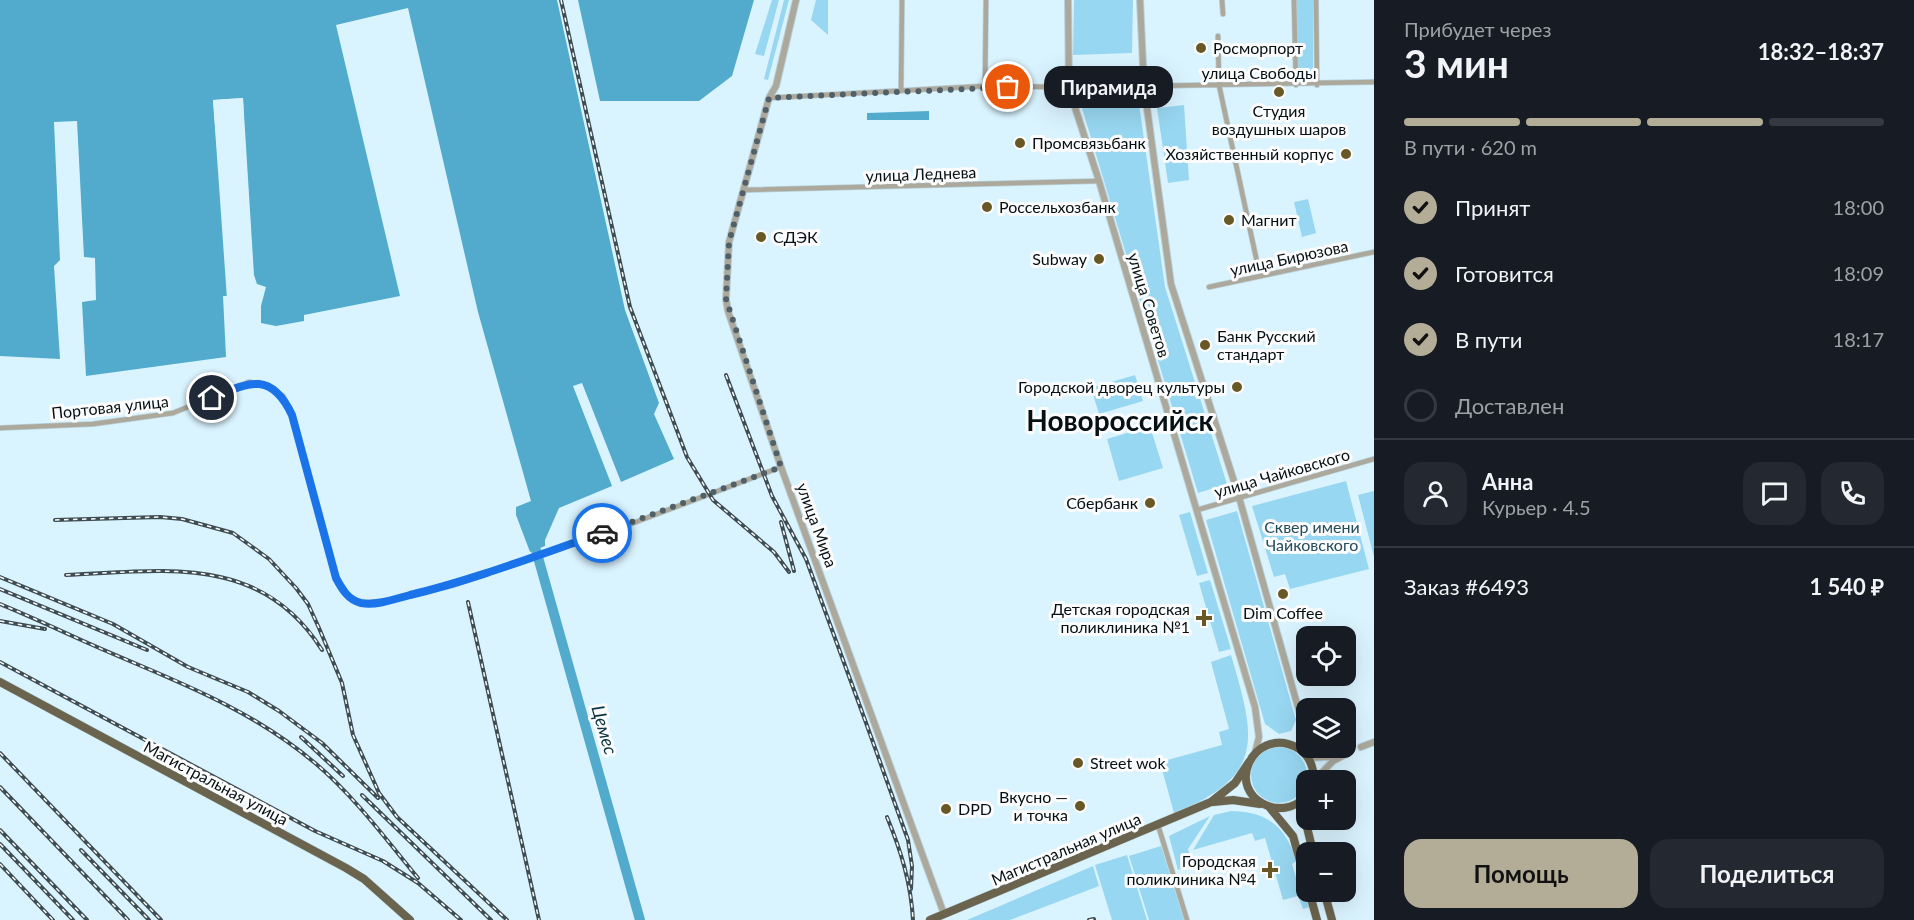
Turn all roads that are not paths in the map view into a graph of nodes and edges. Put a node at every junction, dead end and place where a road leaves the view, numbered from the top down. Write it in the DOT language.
graph roads {
  1 [pos="796,0"];
  2 [pos="902,0"];
  3 [pos="986,0"];
  4 [pos="1068,0"];
  5 [pos="1140,0"];
  6 [pos="1222,0"];
  7 [pos="1294,0"];
  8 [pos="1316,0"];
  9 [pos="1223,14"];
  10 [pos="1218,36"];
  11 [pos="1374,82"];
  12 [pos="1296,84"];
  13 [pos="1219,85"];
  14 [pos="1317,85"];
  15 [pos="985,86"];
  16 [pos="1144,86"];
  17 [pos="1069,89"];
  18 [pos="901,91"];
  19 [pos="769,98"];
  20 [pos="1099,181"];
  21 [pos="744,190"];
  22 [pos="1374,252"];
  23 [pos="1260,276"];
  24 [pos="1209,287"];
  25 [pos="0,428"];
  26 [pos="1374,459"];
  27 [pos="781,467"];
  28 [pos="1239,497"];
  29 [pos="1197,510"];
  30 [pos="0,682"];
  31 [pos="1296,700"];
  32 [pos="1374,742"];
  33 [pos="1296,747"];
  34 [pos="1361,747"];
  35 [pos="1255,753"];
  36 [pos="1340,758"];
  37 [pos="1249,762"];
  38 [pos="1326,770"];
  39 [pos="1211,802"];
  40 [pos="1296,804"];
  41 [pos="1266,806"];
  42 [pos="1158,825"];
  43 [pos="1296,847"];
  44 [pos="1312,902"];
  45 [pos="1327,902"];
  46 [pos="944,914"];
  47 [pos="410,920"];
  48 [pos="930,920"];
  49 [pos="1187,920"];
  50 [pos="1317,920"];
  51 [pos="1332,920"];
  1 -- 19 [label="street, улица Мира"];
  2 -- 18 [label="street"];
  3 -- 15 [label="street"];
  4 -- 17 [label="street, улица Советов"];
  5 -- 16 [label="street, улица Советов"];
  6 -- 9 [label="street"];
  7 -- 12 [label="street"];
  8 -- 14 [label="street"];
  10 -- 13 [label="street"];
  11 -- 14 [label="street, улица Свободы"];
  12 -- 13 [label="street, улица Свободы"];
  12 -- 14 [label="street, улица Свободы"];
  13 -- 16 [label="street, улица Свободы"];
  13 -- 23 [label="street"];
  15 -- 17 [label="street"];
  15 -- 18 [label="street"];
  16 -- 17 [label="street"];
  16 -- 17 [label="street"];
  16 -- 28 [label="street, улица Советов"];
  17 -- 20 [label="street, улица Советов"];
  18 -- 19 [label="street"];
  19 -- 21 [label="street, улица Мира"];
  20 -- 21 [label="street, улица Леднева"];
  20 -- 29 [label="street, улица Советов"];
  21 -- 27 [label="street, улица Мира"];
  22 -- 23 [label="street, улица Бирюзова"];
  23 -- 24 [label="street, улица Бирюзова"];
  25 -- 27 [label="street, Портовая улица"];
  26 -- 28 [label="street, улица Чайковского"];
  27 -- 46 [label="street, улица Мира"];
  28 -- 29 [label="street, улица Чайковского"];
  28 -- 31 [label="street, улица Советов"];
  29 -- 35 [label="street, улица Советов"];
  30 -- 47 [label="highway, Магистральная улица"];
  32 -- 34 [label="street"];
  33 -- 35 [label="highway"];
  35 -- 37 [label="highway, Магистральная улица"];
  36 -- 38 [label="street"];
  37 -- 39 [label="highway, Магистральная улица"];
  37 -- 41 [label="highway"];
  39 -- 41 [label="highway, Магистральная улица"];
  39 -- 42 [label="highway, Магистральная улица"];
  40 -- 41 [label="highway"];
  41 -- 43 [label="highway"];
  42 -- 46 [label="highway, Магистральная улица"];
  42 -- 49 [label="street"];
  44 -- 50 [label="highway"];
  45 -- 51 [label="highway"];
  46 -- 48 [label="highway, Магистральная улица"];
}
